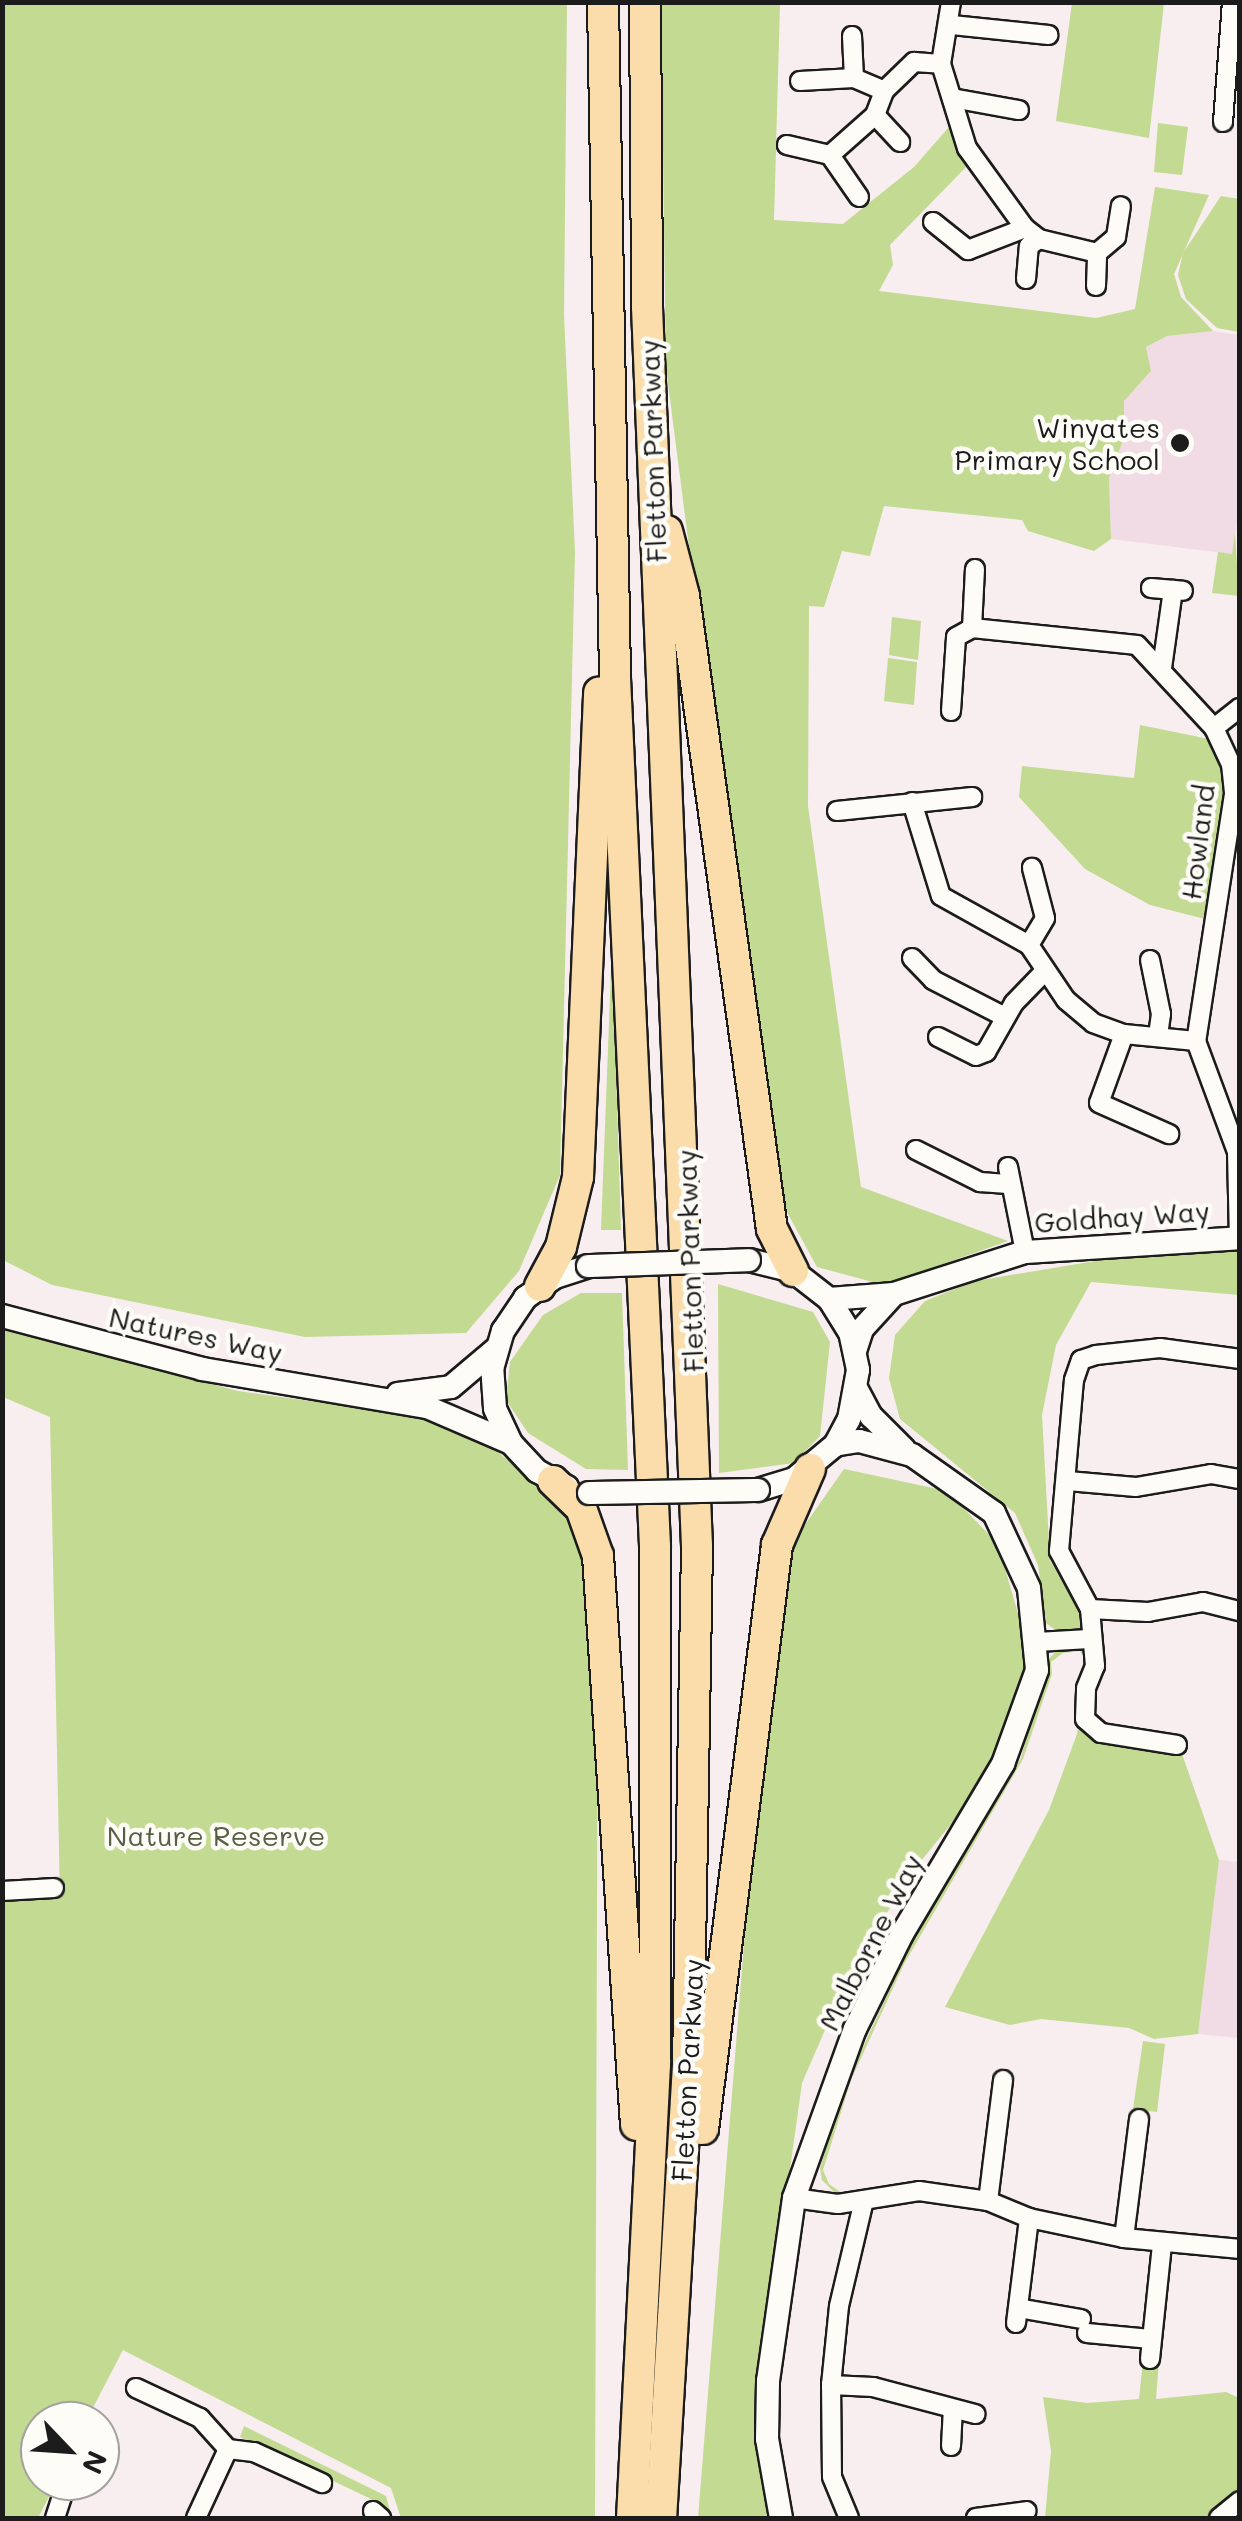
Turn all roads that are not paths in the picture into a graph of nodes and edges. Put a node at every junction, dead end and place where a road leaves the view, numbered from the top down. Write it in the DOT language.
graph roads {
  1 [pos="602,2"];
  2 [pos="646,2"];
  3 [pos="951,2"];
  4 [pos="1232,2"];
  5 [pos="952,25"];
  6 [pos="1048,34"];
  7 [pos="852,36"];
  8 [pos="941,64"];
  9 [pos="1234,70"];
  10 [pos="854,78"];
  11 [pos="800,80"];
  12 [pos="884,91"];
  13 [pos="952,98"];
  14 [pos="1018,110"];
  15 [pos="875,115"];
  16 [pos="1223,122"];
  17 [pos="900,142"];
  18 [pos="787,144"];
  19 [pos="830,155"];
  20 [pos="858,197"];
  21 [pos="1121,206"];
  22 [pos="932,222"];
  23 [pos="1032,234"];
  24 [pos="1097,252"];
  25 [pos="1026,280"];
  26 [pos="1096,286"];
  27 [pos="653,474"];
  28 [pos="608,477"];
  29 [pos="975,569"];
  30 [pos="1151,588"];
  31 [pos="972,628"];
  32 [pos="1162,668"];
  33 [pos="1240,708"];
  34 [pos="951,711"];
  35 [pos="1214,728"];
  36 [pos="1236,765"];
  37 [pos="972,796"];
  38 [pos="912,802"];
  39 [pos="838,811"];
  40 [pos="1032,868"];
  41 [pos="1230,890"];
  42 [pos="1029,946"];
  43 [pos="912,958"];
  44 [pos="1150,960"];
  45 [pos="1044,972"];
  46 [pos="1005,1017"];
  47 [pos="1124,1034"];
  48 [pos="938,1036"];
  49 [pos="1158,1036"];
  50 [pos="1196,1040"];
  51 [pos="1232,1109"];
  52 [pos="1169,1134"];
  53 [pos="916,1150"];
  54 [pos="1239,1238"];
  55 [pos="1026,1252"];
  56 [pos="793,1271"];
  57 [pos="540,1286"];
  58 [pos="894,1294"];
  59 [pos="829,1298"];
  60 [pos="2,1316"];
  61 [pos="496,1350"];
  62 [pos="855,1351"];
  63 [pos="1240,1359"];
  64 [pos="857,1390"];
  65 [pos="380,1396"];
  66 [pos="512,1444"];
  67 [pos="834,1445"];
  68 [pos="912,1455"];
  69 [pos="810,1469"];
  70 [pos="1240,1479"];
  71 [pos="553,1481"];
  72 [pos="1068,1481"];
  73 [pos="1090,1609"];
  74 [pos="1240,1611"];
  75 [pos="1090,1640"];
  76 [pos="1037,1642"];
  77 [pos="1176,1745"];
  78 [pos="54,1888"];
  79 [pos="2,1890"];
  80 [pos="1003,2080"];
  81 [pos="1138,2119"];
  82 [pos="794,2198"];
  83 [pos="864,2200"];
  84 [pos="988,2201"];
  85 [pos="1030,2218"];
  86 [pos="1124,2238"];
  87 [pos="1162,2245"];
  88 [pos="1240,2250"];
  89 [pos="646,2288"];
  90 [pos="1152,2339"];
  91 [pos="1150,2359"];
  92 [pos="831,2384"];
  93 [pos="136,2388"];
  94 [pos="669,2397"];
  95 [pos="952,2412"];
  96 [pos="976,2414"];
  97 [pos="951,2446"];
  98 [pos="228,2449"];
  99 [pos="322,2483"];
  100 [pos="1240,2501"];
  101 [pos="1027,2511"];
  102 [pos="196,2518"];
  103 [pos="632,2518"];
  104 [pos="661,2518"];
  105 [pos="781,2518"];
  106 [pos="850,2518"];
  107 [pos="976,2518"];
  108 [pos="1219,2518"];
  1 -- 28 [label="highway, Fletton Parkway"];
  2 -- 27 [label="highway, Fletton Parkway"];
  3 -- 5 [label="street"];
  4 -- 9 [label="street"];
  5 -- 6 [label="street"];
  5 -- 8 [label="street"];
  7 -- 10 [label="street"];
  8 -- 12 [label="street"];
  8 -- 13 [label="street"];
  9 -- 16 [label="street"];
  10 -- 11 [label="street"];
  10 -- 12 [label="street"];
  12 -- 15 [label="street"];
  13 -- 14 [label="street"];
  13 -- 23 [label="street"];
  15 -- 17 [label="street"];
  15 -- 19 [label="street"];
  18 -- 19 [label="street"];
  19 -- 20 [label="street"];
  21 -- 24 [label="street"];
  22 -- 23 [label="street"];
  23 -- 24 [label="street"];
  23 -- 25 [label="street"];
  24 -- 26 [label="street"];
  27 -- 56 [label="highway"];
  27 -- 94 [label="highway, Fletton Parkway"];
  28 -- 57 [label="highway"];
  28 -- 89 [label="highway, Fletton Parkway"];
  29 -- 31 [label="street"];
  30 -- 32 [label="street"];
  31 -- 32 [label="street, Howland"];
  31 -- 34 [label="street"];
  32 -- 35 [label="street, Howland"];
  33 -- 35 [label="street"];
  35 -- 36 [label="street, Howland"];
  36 -- 41 [label="street, Howland"];
  37 -- 38 [label="street"];
  38 -- 39 [label="street"];
  38 -- 42 [label="street"];
  40 -- 42 [label="street"];
  41 -- 50 [label="street, Howland"];
  42 -- 45 [label="street"];
  43 -- 46 [label="street"];
  44 -- 49 [label="street"];
  45 -- 46 [label="street"];
  45 -- 47 [label="street"];
  46 -- 48 [label="street"];
  47 -- 49 [label="street"];
  47 -- 52 [label="street"];
  49 -- 50 [label="street"];
  50 -- 51 [label="street"];
  51 -- 54 [label="street"];
  53 -- 55 [label="street"];
  54 -- 55 [label="street, Goldhay Way"];
  55 -- 58 [label="street, Goldhay Way"];
  56 -- 57 [label="street, bridge"];
  56 -- 59 [label="street"];
  57 -- 61 [label="street"];
  58 -- 59 [label="street, Goldhay Way"];
  58 -- 62 [label="street"];
  59 -- 62 [label="street"];
  60 -- 65 [label="street, Natures Way"];
  61 -- 65 [label="street, Natures Way"];
  61 -- 66 [label="street"];
  62 -- 64 [label="street"];
  63 -- 72 [label="street"];
  64 -- 67 [label="street"];
  64 -- 68 [label="street, Malborne Way"];
  65 -- 66 [label="street, Natures Way"];
  66 -- 71 [label="street"];
  67 -- 68 [label="street, Malborne Way"];
  67 -- 69 [label="street"];
  68 -- 76 [label="street, Malborne Way"];
  69 -- 71 [label="street, bridge"];
  69 -- 94 [label="highway"];
  70 -- 72 [label="street"];
  71 -- 89 [label="highway"];
  72 -- 73 [label="street"];
  73 -- 74 [label="street"];
  73 -- 75 [label="street"];
  75 -- 76 [label="street"];
  75 -- 77 [label="street"];
  76 -- 82 [label="street, Malborne Way"];
  78 -- 79 [label="street"];
  80 -- 84 [label="street"];
  81 -- 86 [label="street"];
  82 -- 83 [label="street"];
  82 -- 105 [label="street, Malborne Way"];
  83 -- 84 [label="street"];
  83 -- 92 [label="street"];
  84 -- 85 [label="street"];
  85 -- 86 [label="street"];
  85 -- 90 [label="street"];
  86 -- 87 [label="street"];
  87 -- 88 [label="street"];
  87 -- 90 [label="street"];
  89 -- 103 [label="highway, Fletton Parkway"];
  90 -- 91 [label="street"];
  92 -- 95 [label="street"];
  92 -- 106 [label="street"];
  93 -- 98 [label="street"];
  94 -- 104 [label="highway, Fletton Parkway"];
  95 -- 96 [label="street"];
  95 -- 97 [label="street"];
  98 -- 99 [label="street"];
  98 -- 102 [label="street"];
  100 -- 108 [label="street"];
  101 -- 107 [label="street"];
}
